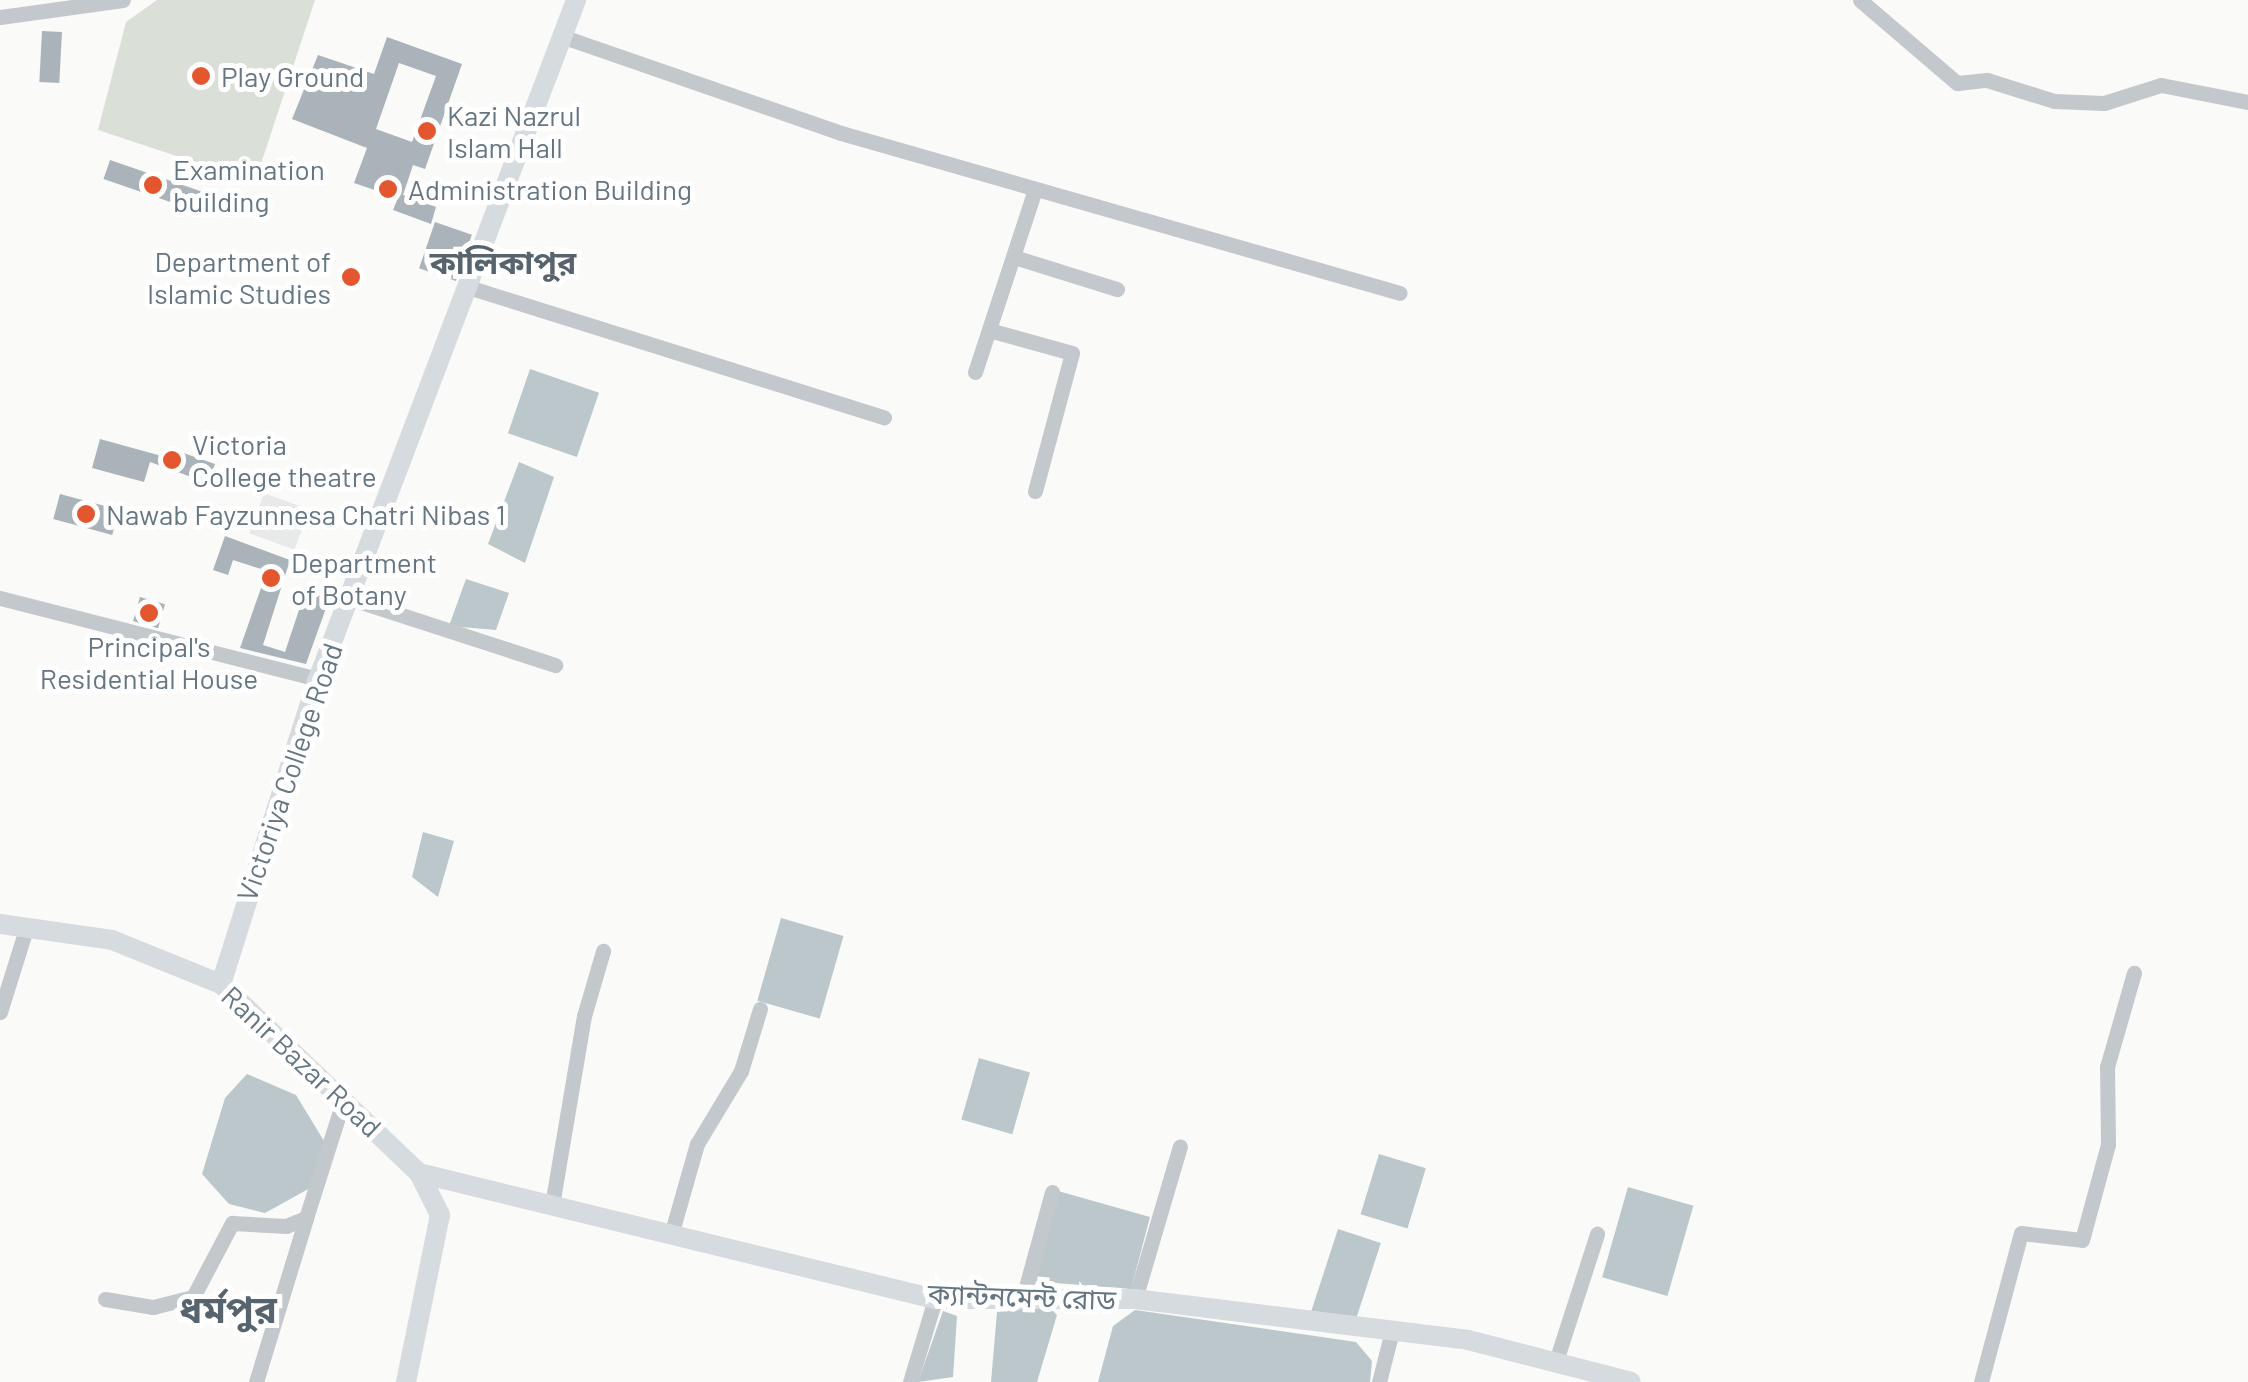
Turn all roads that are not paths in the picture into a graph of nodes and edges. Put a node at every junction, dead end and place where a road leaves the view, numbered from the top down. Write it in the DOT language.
graph roads {
  1 [pos="123,0"];
  2 [pos="576,0"];
  3 [pos="1860,0"];
  4 [pos="0,17"];
  5 [pos="562,36"];
  6 [pos="2248,102"];
  7 [pos="1036,190"];
  8 [pos="1014,256"];
  9 [pos="468,287"];
  10 [pos="1117,290"];
  11 [pos="1400,293"];
  12 [pos="990,330"];
  13 [pos="975,372"];
  14 [pos="884,417"];
  15 [pos="1035,491"];
  16 [pos="0,598"];
  17 [pos="350,598"];
  18 [pos="555,665"];
  19 [pos="318,679"];
  20 [pos="0,924"];
  21 [pos="27,926"];
  22 [pos="603,951"];
  23 [pos="2134,973"];
  24 [pos="221,984"];
  25 [pos="760,1009"];
  26 [pos="0,1012"];
  27 [pos="344,1098"];
  28 [pos="1180,1146"];
  29 [pos="419,1172"];
  30 [pos="1052,1192"];
  31 [pos="552,1205"];
  32 [pos="306,1218"];
  33 [pos="1597,1234"];
  34 [pos="671,1235"];
  35 [pos="1022,1298"];
  36 [pos="105,1299"];
  37 [pos="935,1299"];
  38 [pos="1135,1299"];
  39 [pos="1391,1335"];
  40 [pos="1556,1364"];
  41 [pos="256,1382"];
  42 [pos="406,1382"];
  43 [pos="910,1382"];
  44 [pos="1379,1382"];
  45 [pos="1630,1382"];
  46 [pos="1981,1382"];
  1 -- 4 [label="street"];
  2 -- 5 [label="main road, Victoriya College Road"];
  3 -- 6 [label="street"];
  5 -- 7 [label="street"];
  5 -- 9 [label="main road, Victoriya College Road"];
  7 -- 8 [label="street"];
  7 -- 11 [label="street"];
  8 -- 10 [label="street"];
  8 -- 12 [label="street"];
  9 -- 14 [label="street"];
  9 -- 17 [label="main road, Victoriya College Road"];
  12 -- 13 [label="street"];
  12 -- 15 [label="street"];
  16 -- 19 [label="street"];
  17 -- 18 [label="street"];
  17 -- 19 [label="main road, Victoriya College Road"];
  19 -- 24 [label="main road, Victoriya College Road"];
  20 -- 21 [label="main road, Ranir Bazar Road"];
  21 -- 24 [label="main road, Ranir Bazar Road"];
  21 -- 26 [label="street"];
  22 -- 31 [label="street"];
  23 -- 46 [label="street"];
  24 -- 27 [label="main road, Ranir Bazar Road"];
  25 -- 34 [label="street"];
  27 -- 29 [label="main road, Ranir Bazar Road"];
  27 -- 32 [label="street"];
  28 -- 38 [label="street"];
  29 -- 31 [label="main road, ক্যান্টনমেন্ট রোড"];
  29 -- 42 [label="main road"];
  30 -- 35 [label="street"];
  31 -- 34 [label="main road, ক্যান্টনমেন্ট রোড"];
  32 -- 36 [label="street"];
  32 -- 41 [label="street"];
  33 -- 40 [label="street"];
  34 -- 37 [label="main road, ক্যান্টনমেন্ট রোড"];
  35 -- 37 [label="main road, ক্যান্টনমেন্ট রোড"];
  35 -- 38 [label="main road, ক্যান্টনমেন্ট রোড"];
  37 -- 43 [label="street"];
  38 -- 39 [label="main road, ক্যান্টনমেন্ট রোড"];
  39 -- 40 [label="main road, ক্যান্টনমেন্ট রোড"];
  39 -- 44 [label="street"];
  40 -- 45 [label="main road, ক্যান্টনমেন্ট রোড"];
}
